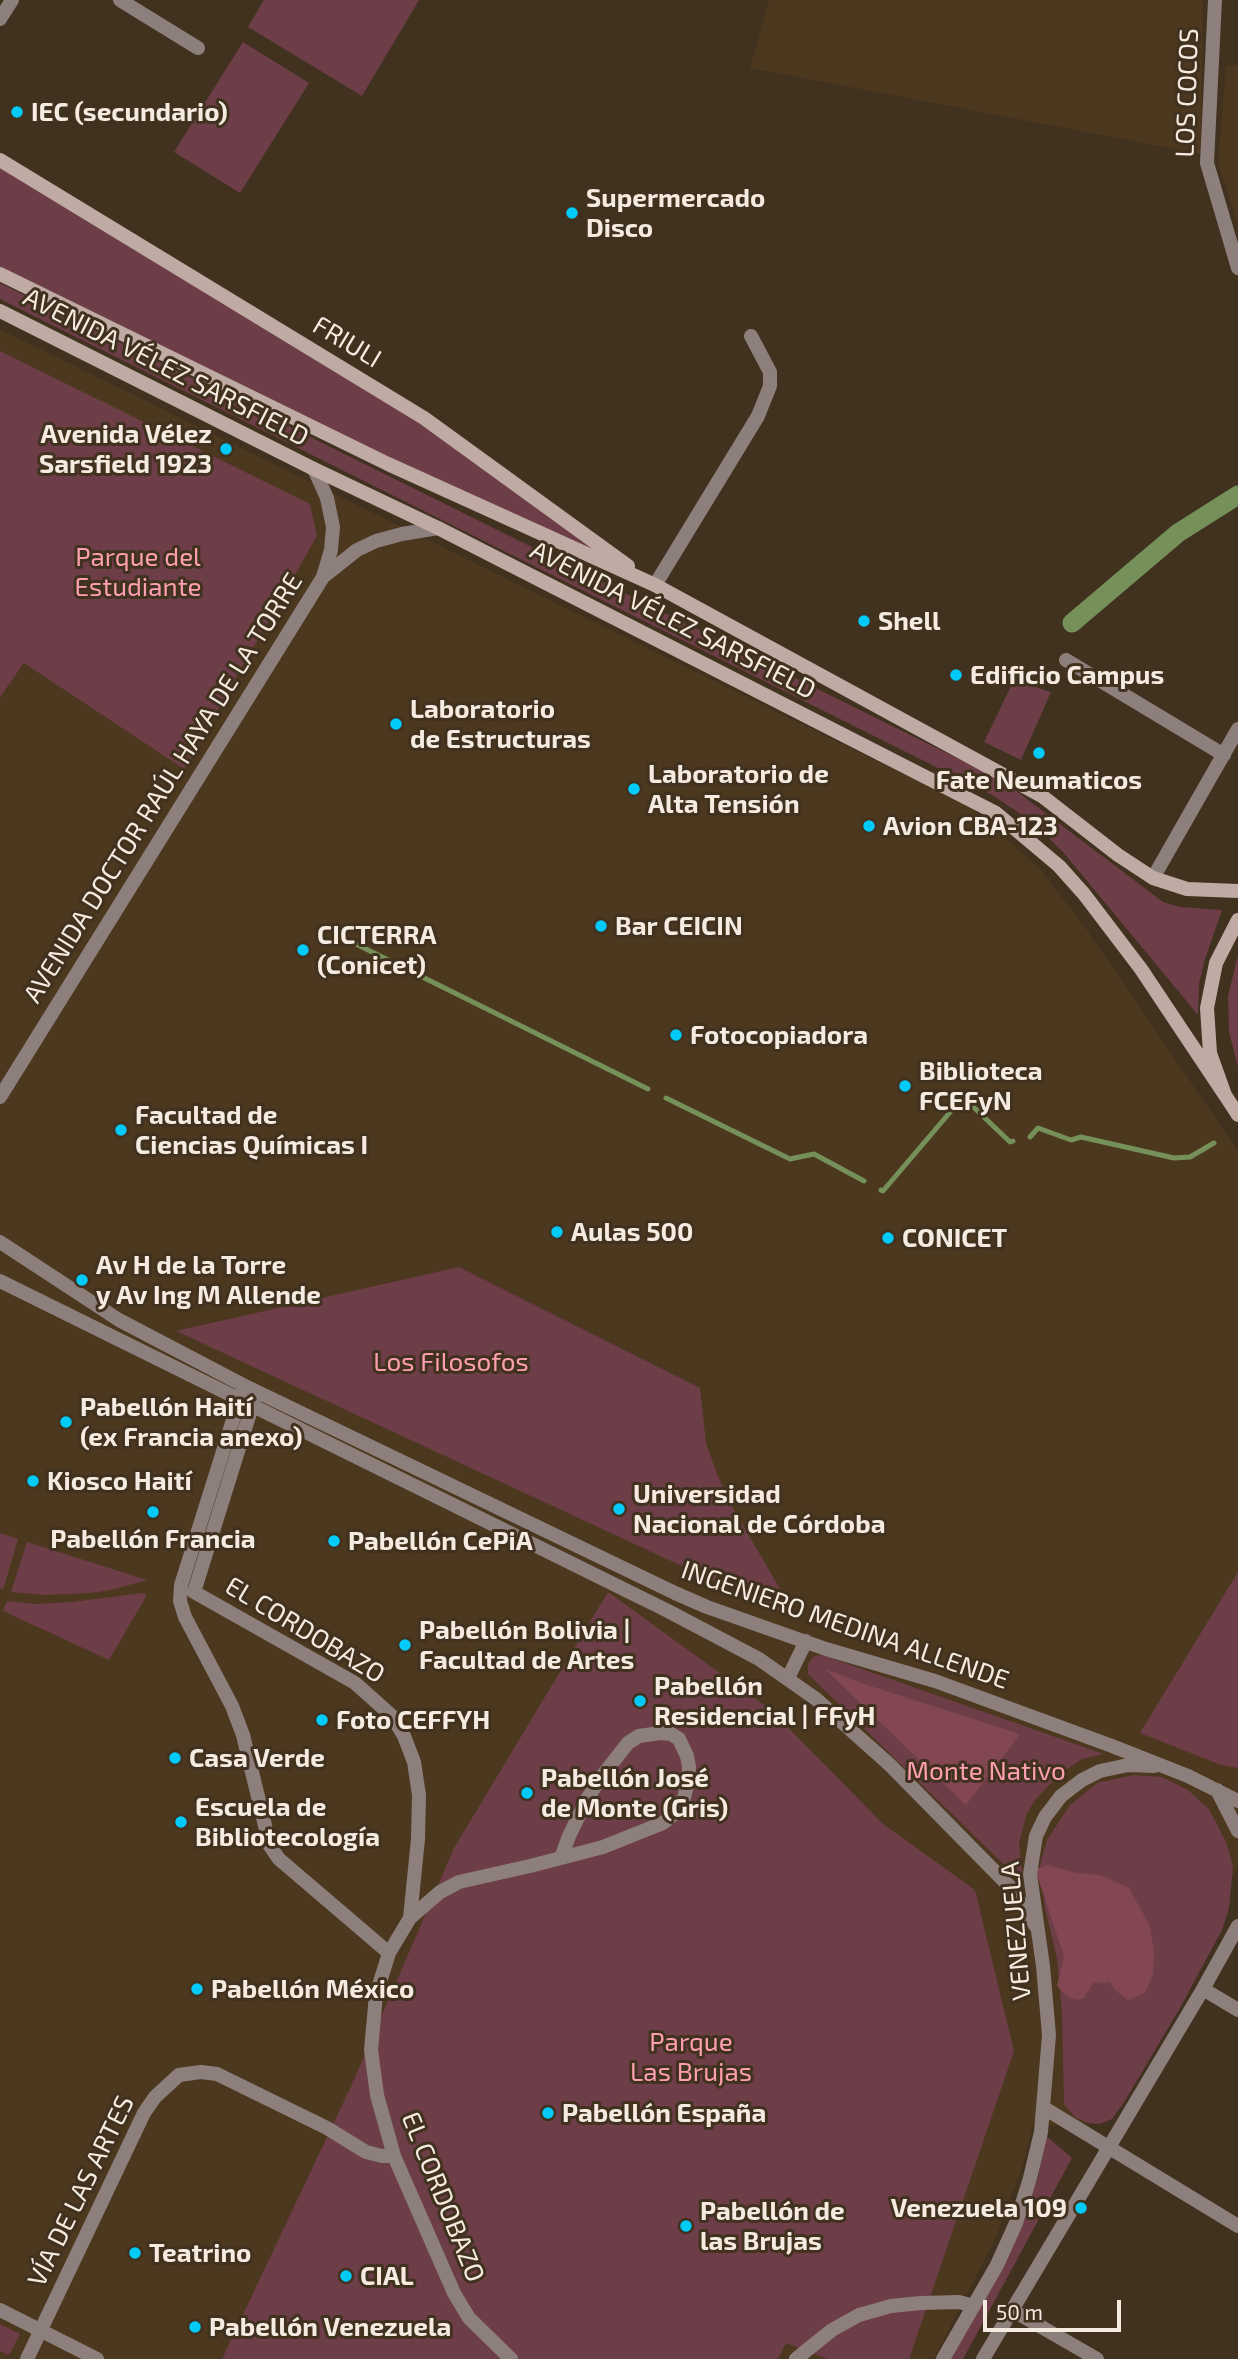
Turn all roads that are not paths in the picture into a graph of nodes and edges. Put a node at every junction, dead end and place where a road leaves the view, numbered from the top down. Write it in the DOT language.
graph roads {
  1 [pos="12,0"];
  2 [pos="120,0"];
  3 [pos="1215,0"];
  4 [pos="0,19"];
  5 [pos="198,48"];
  6 [pos="0,160"];
  7 [pos="1238,268"];
  8 [pos="0,274"];
  9 [pos="0,311"];
  10 [pos="751,336"];
  11 [pos="314,469"];
  12 [pos="438,528"];
  13 [pos="323,577"];
  14 [pos="655,585"];
  15 [pos="1066,660"];
  16 [pos="1238,729"];
  17 [pos="1224,755"];
  18 [pos="1153,878"];
  19 [pos="1238,891"];
  20 [pos="1238,920"];
  21 [pos="1225,1095"];
  22 [pos="0,1097"];
  23 [pos="1238,1115"];
  24 [pos="0,1242"];
  25 [pos="0,1282"];
  26 [pos="250,1388"];
  27 [pos="245,1403"];
  28 [pos="188,1588"];
  29 [pos="806,1641"];
  30 [pos="788,1678"];
  31 [pos="1166,1766"];
  32 [pos="1216,1789"];
  33 [pos="1238,1794"];
  34 [pos="1238,1801"];
  35 [pos="1238,1831"];
  36 [pos="561,1858"];
  37 [pos="410,1918"];
  38 [pos="1238,1926"];
  39 [pos="1037,1928"];
  40 [pos="389,1953"];
  41 [pos="1203,1989"];
  42 [pos="1238,2010"];
  43 [pos="1044,2108"];
  44 [pos="1108,2147"];
  45 [pos="394,2156"];
  46 [pos="1238,2226"];
  47 [pos="974,2306"];
  48 [pos="1013,2309"];
  49 [pos="0,2310"];
  50 [pos="41,2330"];
  51 [pos="27,2359"];
  52 [pos="97,2359"];
  53 [pos="511,2359"];
  54 [pos="796,2359"];
  55 [pos="943,2359"];
  56 [pos="983,2359"];
  57 [pos="1097,2359"];
  1 -- 4 [label="street"];
  2 -- 5 [label="street"];
  3 -- 7 [label="street, LOS COCOS"];
  6 -- 14 [label="main road, FRIULI"];
  8 -- 14 [label="main road, AVENIDA VÉLEZ SARSFIELD"];
  9 -- 11 [label="main road, AVENIDA VÉLEZ SARSFIELD"];
  10 -- 14 [label="street"];
  11 -- 12 [label="main road, AVENIDA VÉLEZ SARSFIELD"];
  11 -- 13 [label="street, AVENIDA DOCTOR RAÚL HAYA DE LA TORRE"];
  12 -- 13 [label="street, AVENIDA DOCTOR RAÚL HAYA DE LA TORRE"];
  12 -- 21 [label="main road, AVENIDA VÉLEZ SARSFIELD"];
  13 -- 22 [label="street, AVENIDA DOCTOR RAÚL HAYA DE LA TORRE"];
  14 -- 18 [label="main road, AVENIDA VÉLEZ SARSFIELD"];
  15 -- 17 [label="street"];
  16 -- 17 [label="street"];
  17 -- 18 [label="street"];
  18 -- 19 [label="main road, AVENIDA VÉLEZ SARSFIELD"];
  20 -- 21 [label="main road"];
  21 -- 23 [label="main road"];
  24 -- 26 [label="street, INGENIERO MEDINA ALLENDE"];
  25 -- 27 [label="street, INGENIERO MEDINA ALLENDE"];
  26 -- 27 [label="street, EL CORDOBAZO"];
  26 -- 29 [label="street, INGENIERO MEDINA ALLENDE"];
  27 -- 28 [label="street, EL CORDOBAZO"];
  27 -- 30 [label="street, INGENIERO MEDINA ALLENDE"];
  28 -- 37 [label="street, EL CORDOBAZO"];
  28 -- 40 [label="street, EL CORDOBAZO"];
  29 -- 30 [label="street"];
  29 -- 31 [label="street, INGENIERO MEDINA ALLENDE"];
  30 -- 39 [label="street, INGENIERO MEDINA ALLENDE"];
  31 -- 32 [label="street, INGENIERO MEDINA ALLENDE"];
  31 -- 39 [label="street, VENEZUELA"];
  32 -- 33 [label="street"];
  32 -- 34 [label="street, INGENIERO MEDINA ALLENDE"];
  32 -- 35 [label="street"];
  36 -- 36 [label="street"];
  36 -- 37 [label="street"];
  37 -- 40 [label="street, EL CORDOBAZO"];
  38 -- 41 [label="street"];
  39 -- 43 [label="street, VENEZUELA"];
  40 -- 45 [label="street, EL CORDOBAZO"];
  41 -- 42 [label="street"];
  41 -- 44 [label="street"];
  43 -- 44 [label="street"];
  43 -- 47 [label="street, VENEZUELA"];
  44 -- 46 [label="street"];
  44 -- 48 [label="street"];
  45 -- 50 [label="street, VÍA DE LAS ARTES"];
  45 -- 53 [label="street, EL CORDOBAZO"];
  47 -- 54 [label="street"];
  47 -- 55 [label="street"];
  48 -- 56 [label="street"];
  48 -- 57 [label="street"];
  49 -- 50 [label="street"];
  50 -- 51 [label="street, VÍA DE LAS ARTES"];
  50 -- 52 [label="street"];
}
